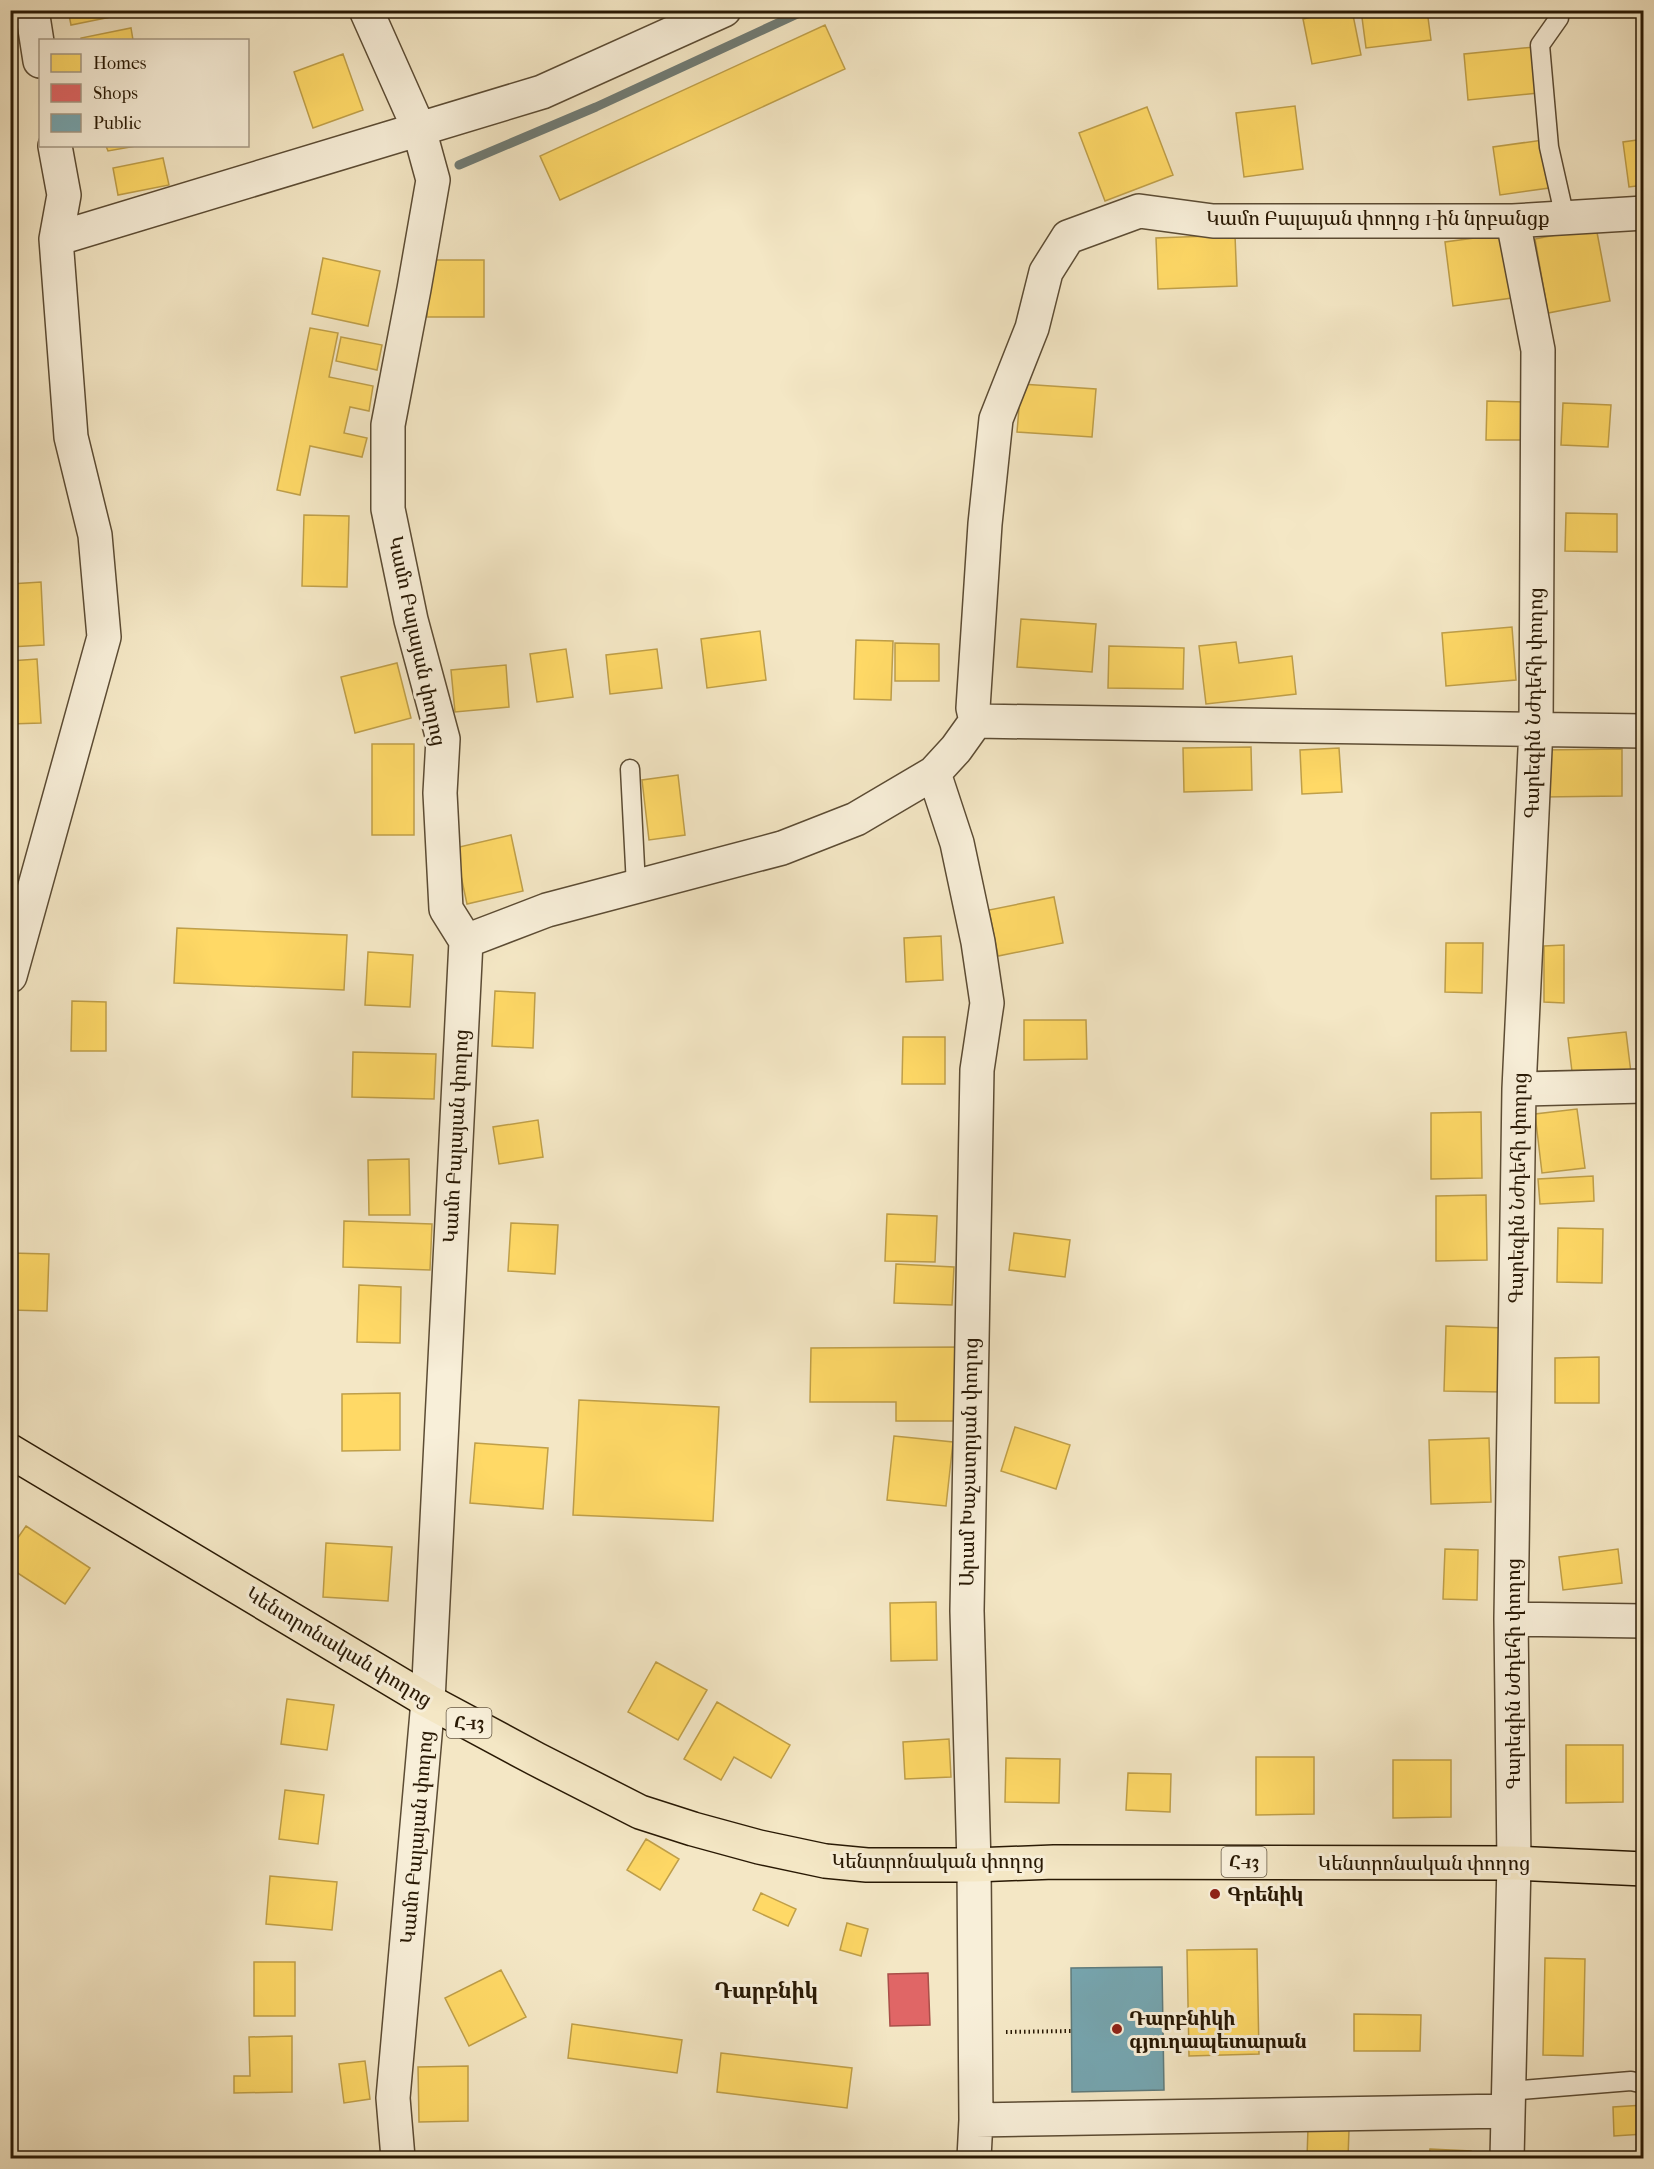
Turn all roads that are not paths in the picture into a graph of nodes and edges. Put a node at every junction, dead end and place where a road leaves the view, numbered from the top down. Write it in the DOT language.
graph roads {
  1 [pos="32,10"];
  2 [pos="366,10"];
  3 [pos="724,10"];
  4 [pos="1559,18"];
  5 [pos="39,56"];
  6 [pos="419,129"];
  7 [pos="55,147"];
  8 [pos="1644,213"];
  9 [pos="1565,218"];
  10 [pos="1513,221"];
  11 [pos="56,239"];
  12 [pos="976,721"];
  13 [pos="1536,728"];
  14 [pos="1644,731"];
  15 [pos="630,769"];
  16 [pos="934,773"];
  17 [pos="636,886"];
  18 [pos="466,941"];
  19 [pos="10,976"];
  20 [pos="1644,1086"];
  21 [pos="1519,1089"];
  22 [pos="10,1451"];
  23 [pos="1511,1619"];
  24 [pos="1644,1621"];
  25 [pos="428,1701"];
  26 [pos="1514,1863"];
  27 [pos="974,1865"];
  28 [pos="1644,1869"];
  29 [pos="1644,2084"];
  30 [pos="1508,2101"];
  31 [pos="976,2120"];
  32 [pos="398,2158"];
  33 [pos="974,2158"];
  34 [pos="1508,2158"];
  1 -- 5 [label="street"];
  2 -- 6 [label="street, Կամո Բալայան փողոց"];
  3 -- 6 [label="street"];
  4 -- 9 [label="lane"];
  6 -- 11 [label="street"];
  6 -- 18 [label="street, Կամո Բալայան փողոց"];
  7 -- 11 [label="street"];
  8 -- 9 [label="street, Կամո Բալայան փողոց 1-ին նրբանցք"];
  9 -- 10 [label="street, Կամո Բալայան փողոց 1-ին նրբանցք"];
  10 -- 12 [label="street, Կամո Բալայան փողոց 1-ին նրբանցք"];
  10 -- 13 [label="street, Գարեգին Նժդեհի փողոց"];
  11 -- 19 [label="street"];
  12 -- 13 [label="street"];
  12 -- 16 [label="street"];
  13 -- 14 [label="street"];
  13 -- 21 [label="street, Գարեգին Նժդեհի փողոց"];
  15 -- 17 [label="lane"];
  16 -- 17 [label="street"];
  16 -- 27 [label="street, Արամ Խաչատրյան փողոց"];
  17 -- 18 [label="street"];
  18 -- 25 [label="street, Կամո Բալայան փողոց"];
  20 -- 21 [label="street"];
  21 -- 23 [label="street, Գարեգին Նժդեհի փողոց"];
  22 -- 25 [label="main road, Կենտրոնական փողոց / Հ-13"];
  23 -- 24 [label="street"];
  23 -- 26 [label="street, Գարեգին Նժդեհի փողոց"];
  25 -- 27 [label="main road, Կենտրոնական փողոց / Հ-13"];
  25 -- 32 [label="street, Կամո Բալայան փողոց"];
  26 -- 27 [label="main road, Կենտրոնական փողոց / Հ-13"];
  26 -- 28 [label="main road, Կենտրոնական փողոց / Հ-13"];
  26 -- 30 [label="street, Գարեգին Նժդեհի փողոց"];
  27 -- 31 [label="street, Արամ Խաչատրյան փողոց"];
  29 -- 30 [label="lane"];
  30 -- 31 [label="street"];
  30 -- 34 [label="street, Գարեգին Նժդեհի փողոց"];
  31 -- 33 [label="street, Արամ Խաչատրյան փողոց"];
}
